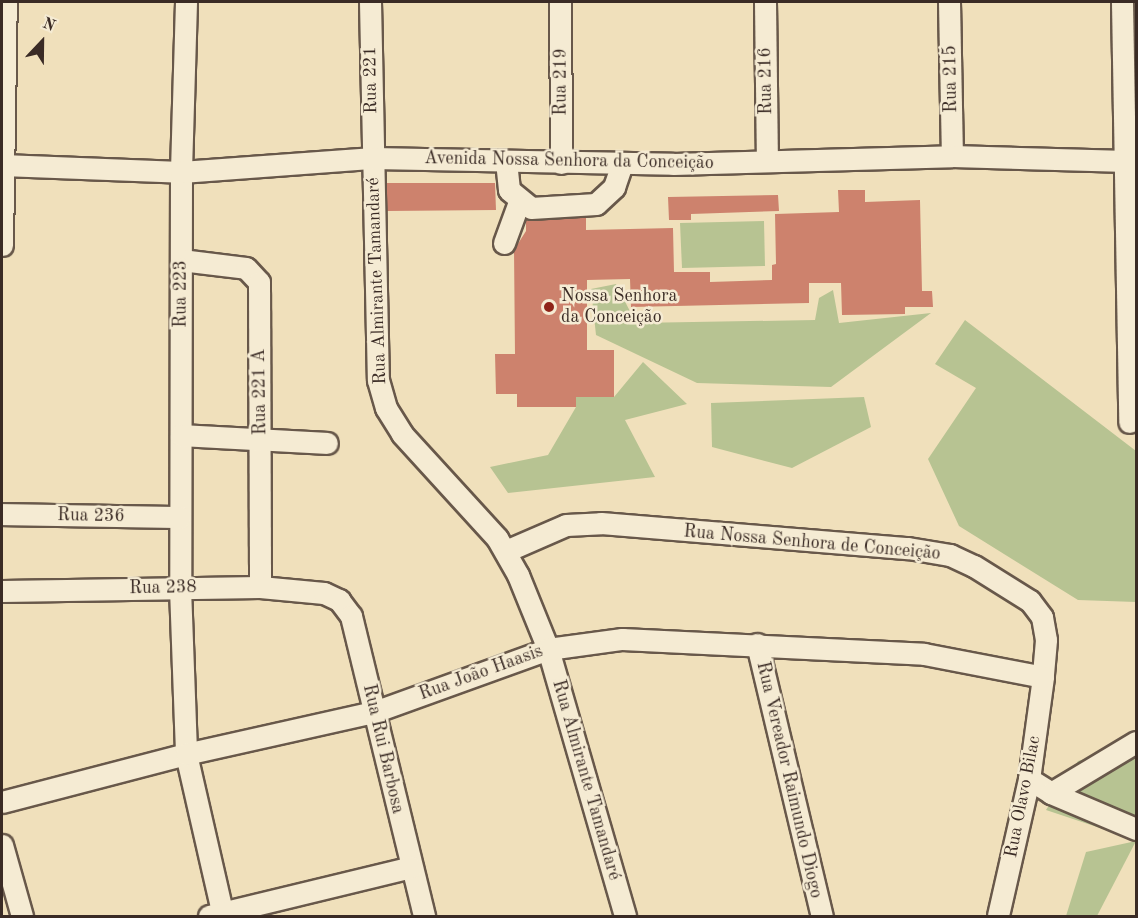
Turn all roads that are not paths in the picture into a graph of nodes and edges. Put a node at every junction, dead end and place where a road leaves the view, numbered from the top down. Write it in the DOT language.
graph roads {
  1 [pos="6,2"];
  2 [pos="186,2"];
  3 [pos="370,2"];
  4 [pos="560,2"];
  5 [pos="765,2"];
  6 [pos="949,2"];
  7 [pos="1122,2"];
  8 [pos="952,156"];
  9 [pos="373,158"];
  10 [pos="506,161"];
  11 [pos="767,161"];
  12 [pos="1131,161"];
  13 [pos="561,163"];
  14 [pos="622,164"];
  15 [pos="2,165"];
  16 [pos="181,172"];
  17 [pos="519,202"];
  18 [pos="504,243"];
  19 [pos="2,245"];
  20 [pos="181,260"];
  21 [pos="1129,422"];
  22 [pos="182,435"];
  23 [pos="261,438"];
  24 [pos="327,443"];
  25 [pos="2,514"];
  26 [pos="180,518"];
  27 [pos="506,550"];
  28 [pos="260,587"];
  29 [pos="180,588"];
  30 [pos="2,591"];
  31 [pos="324,593"];
  32 [pos="757,644"];
  33 [pos="548,649"];
  34 [pos="1043,677"];
  35 [pos="374,712"];
  36 [pos="1137,742"];
  37 [pos="186,753"];
  38 [pos="1029,779"];
  39 [pos="1051,793"];
  40 [pos="2,802"];
  41 [pos="1137,829"];
  42 [pos="2,845"];
  43 [pos="411,867"];
  44 [pos="218,915"];
  45 [pos="22,916"];
  46 [pos="424,916"];
  47 [pos="625,916"];
  48 [pos="822,916"];
  49 [pos="998,916"];
  1 -- 15 [label="street"];
  2 -- 16 [label="street, Rua 223"];
  3 -- 9 [label="street, Rua 221"];
  4 -- 13 [label="street, Rua 219"];
  5 -- 11 [label="street, Rua 216"];
  6 -- 8 [label="street, Rua 215"];
  7 -- 12 [label="street"];
  8 -- 11 [label="street, Avenida Nossa Senhora da Conceição"];
  8 -- 12 [label="street, Avenida Nossa Senhora da Conceição"];
  9 -- 10 [label="street, Avenida Nossa Senhora da Conceição"];
  9 -- 16 [label="street, Avenida Nossa Senhora da Conceição"];
  9 -- 27 [label="street, Rua Almirante Tamandaré"];
  10 -- 13 [label="street, Avenida Nossa Senhora da Conceição"];
  10 -- 17 [label="street"];
  11 -- 14 [label="street, Avenida Nossa Senhora da Conceição"];
  12 -- 21 [label="street"];
  13 -- 14 [label="street, Avenida Nossa Senhora da Conceição"];
  14 -- 17 [label="street"];
  15 -- 16 [label="street, Avenida Nossa Senhora da Conceição"];
  15 -- 19 [label="street"];
  16 -- 20 [label="street, Rua 223"];
  17 -- 18 [label="street"];
  20 -- 22 [label="street, Rua 223"];
  20 -- 23 [label="street, Rua 221 A"];
  22 -- 23 [label="street"];
  22 -- 26 [label="street, Rua 223"];
  23 -- 24 [label="street"];
  23 -- 28 [label="street, Rua 221 A"];
  25 -- 26 [label="street, Rua 236"];
  26 -- 29 [label="street, Rua 223"];
  27 -- 33 [label="street, Rua Almirante Tamandaré"];
  27 -- 34 [label="street, Rua Nossa Senhora de Conceição"];
  28 -- 29 [label="street, Rua 238"];
  28 -- 31 [label="street, Rua 238"];
  29 -- 30 [label="street, Rua 238"];
  29 -- 37 [label="street, Rua 223"];
  31 -- 35 [label="street, Rua Rui Barbosa"];
  32 -- 33 [label="street, Rua João Haasis"];
  32 -- 34 [label="street, Rua João Haasis"];
  32 -- 48 [label="street, Rua Vereador Raimundo Diogo"];
  33 -- 35 [label="street, Rua João Haasis"];
  33 -- 47 [label="street, Rua Almirante Tamandaré"];
  34 -- 38 [label="street, Rua Olavo Bilac"];
  35 -- 37 [label="street, Rua João Haasis"];
  35 -- 43 [label="street, Rua Rui Barbosa"];
  36 -- 39 [label="street"];
  37 -- 40 [label="street, Rua João Haasis"];
  37 -- 44 [label="street, Rua 223"];
  38 -- 39 [label="street"];
  38 -- 49 [label="street, Rua Olavo Bilac"];
  39 -- 41 [label="street"];
  42 -- 45 [label="street"];
  43 -- 44 [label="street"];
  43 -- 46 [label="street, Rua Rui Barbosa"];
}
